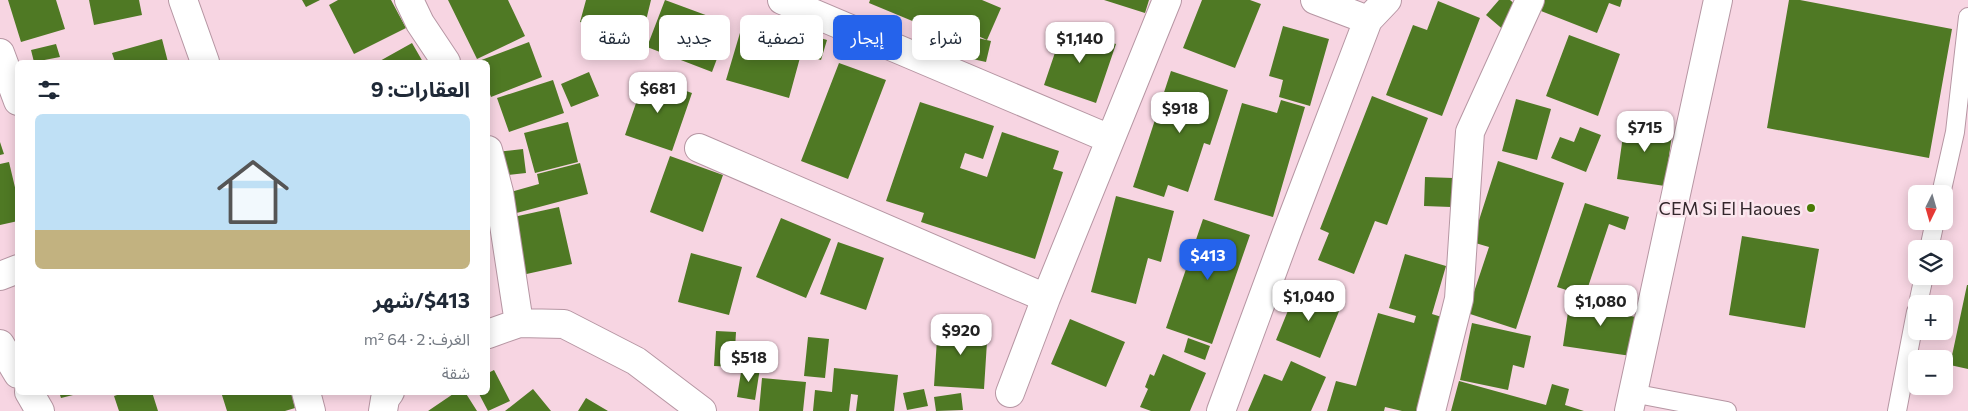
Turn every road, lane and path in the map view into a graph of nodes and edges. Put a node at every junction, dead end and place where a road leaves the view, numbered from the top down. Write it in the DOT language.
graph roads {
  1 [pos="183,0"];
  2 [pos="409,0"];
  3 [pos="782,0"];
  4 [pos="1167,0"];
  5 [pos="1315,0"];
  6 [pos="1387,0"];
  7 [pos="1530,0"];
  8 [pos="1718,0"];
  9 [pos="1968,17"];
  10 [pos="1368,20"];
  11 [pos="0,53"];
  12 [pos="204,60"];
  13 [pos="445,60"];
  14 [pos="15,93"];
  15 [pos="1110,140"];
  16 [pos="699,148"];
  17 [pos="490,158"];
  18 [pos="1943,185"];
  19 [pos="15,270"];
  20 [pos="0,276"];
  21 [pos="1046,298"];
  22 [pos="519,323"];
  23 [pos="490,333"];
  24 [pos="1911,340"];
  25 [pos="0,344"];
  26 [pos="15,369"];
  27 [pos="1010,393"];
  28 [pos="31,395"];
  29 [pos="307,395"];
  30 [pos="388,395"];
  31 [pos="1630,402"];
  32 [pos="40,411"];
  33 [pos="311,411"];
  34 [pos="382,411"];
  35 [pos="702,411"];
  36 [pos="1221,411"];
  37 [pos="1431,411"];
  38 [pos="1726,411"];
  39 [pos="1897,411"];
  1 -- 12 [label="street"];
  2 -- 13 [label="street"];
  3 -- 15 [label="street"];
  4 -- 15 [label="street"];
  5 -- 10 [label="street"];
  6 -- 10 [label="street"];
  7 -- 37 [label="street"];
  8 -- 31 [label="street"];
  9 -- 18 [label="lane"];
  10 -- 36 [label="street"];
  11 -- 14 [label="street"];
  15 -- 21 [label="street"];
  16 -- 21 [label="street"];
  17 -- 22 [label="street"];
  19 -- 20 [label="street"];
  21 -- 27 [label="street"];
  22 -- 23 [label="street"];
  22 -- 35 [label="street"];
  24 -- 39 [label="lane"];
  25 -- 26 [label="street"];
  28 -- 32 [label="street"];
  29 -- 33 [label="street"];
  30 -- 34 [label="street"];
  31 -- 38 [label="lane"];
}
